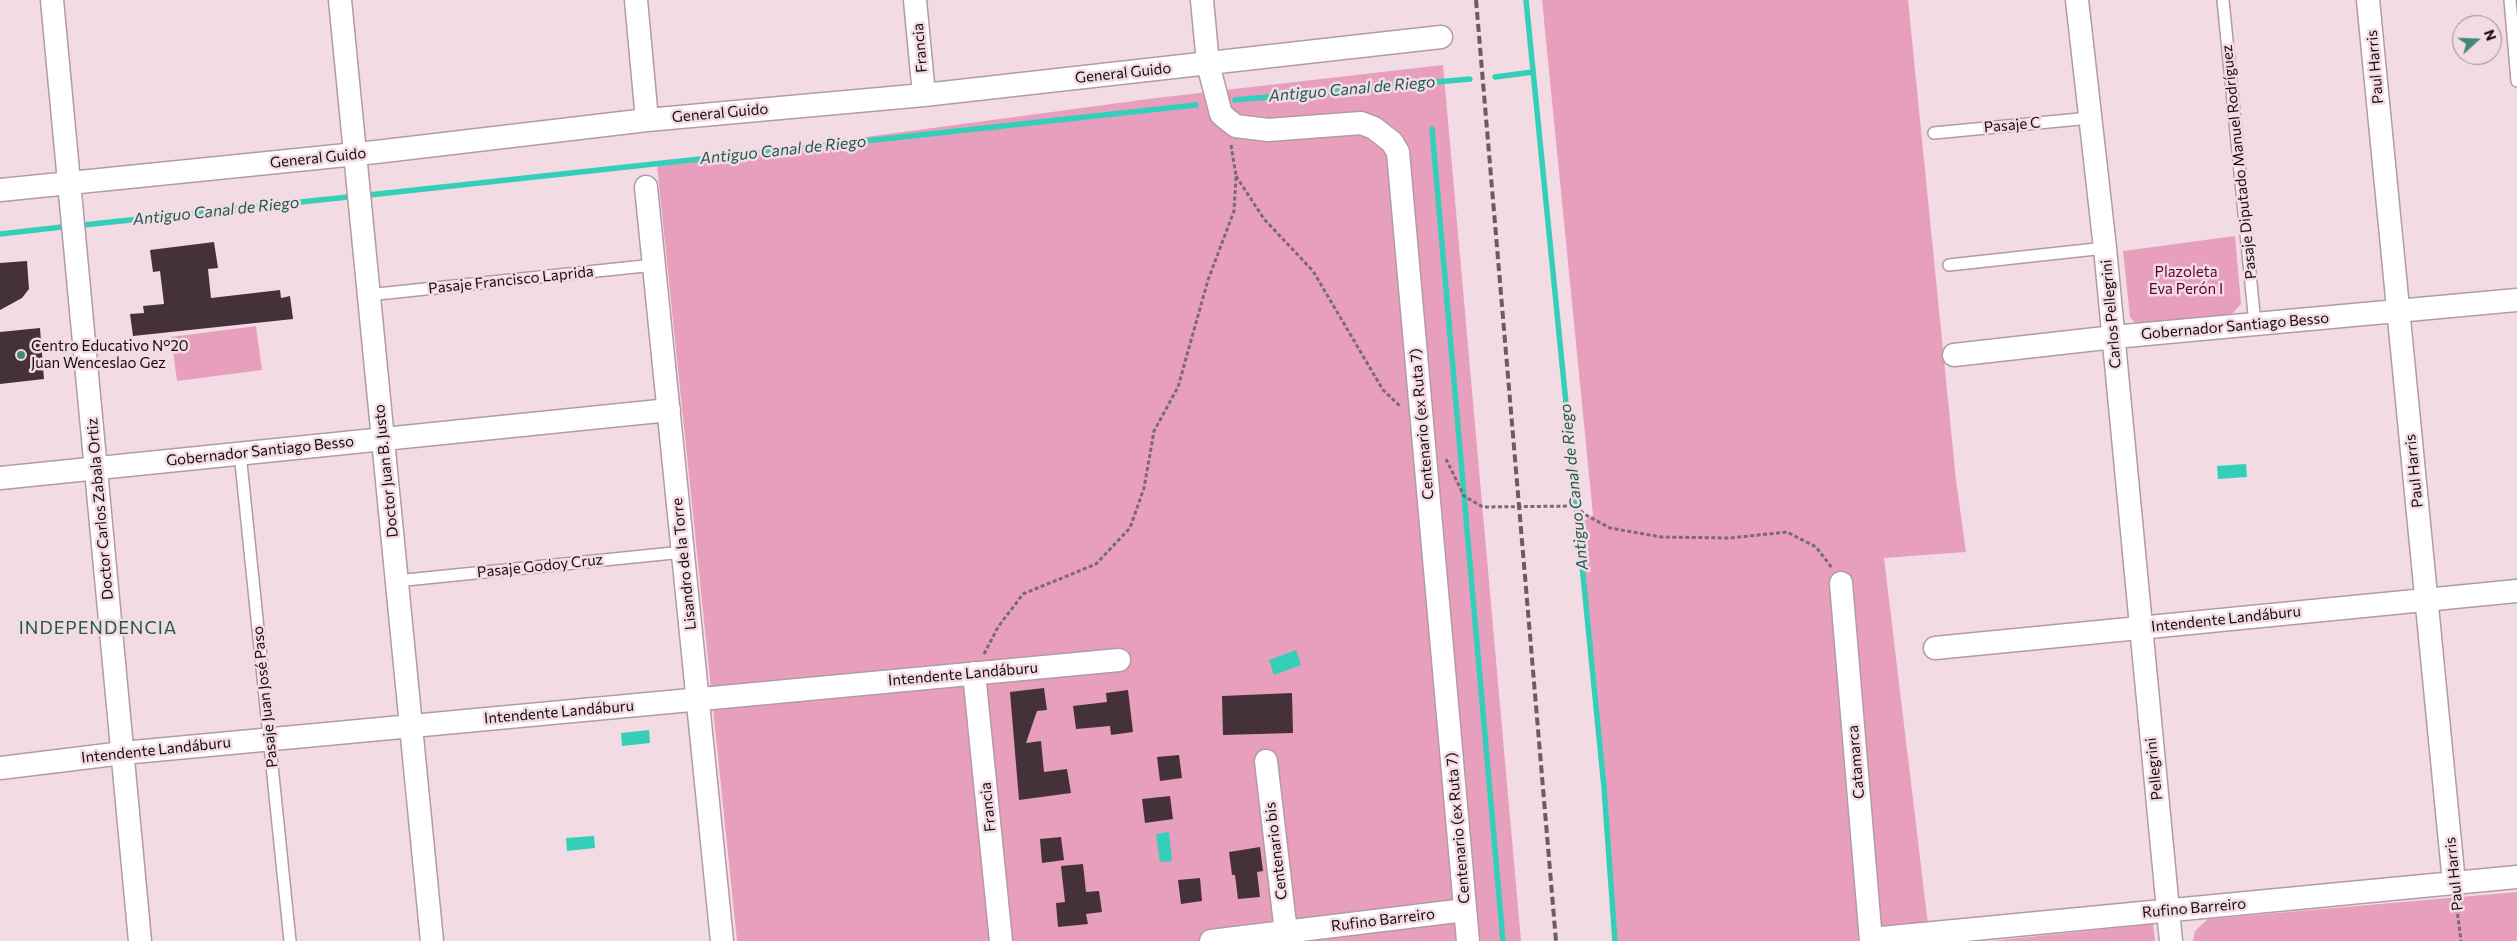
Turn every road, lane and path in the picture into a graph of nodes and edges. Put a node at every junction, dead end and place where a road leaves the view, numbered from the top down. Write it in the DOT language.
graph roads {
  1 [pos="52,0"];
  2 [pos="340,0"];
  3 [pos="636,0"];
  4 [pos="915,0"];
  5 [pos="1202,0"];
  6 [pos="2078,0"];
  7 [pos="2223,0"];
  8 [pos="2368,0"];
  9 [pos="2510,0"];
  10 [pos="1441,37"];
  11 [pos="1208,64"];
  12 [pos="2517,81"];
  13 [pos="924,95"];
  14 [pos="2090,118"];
  15 [pos="648,120"];
  16 [pos="1228,120"];
  17 [pos="1934,133"];
  18 [pos="355,153"];
  19 [pos="1236,176"];
  20 [pos="646,187"];
  21 [pos="0,190"];
  22 [pos="70,191"];
  23 [pos="2105,248"];
  24 [pos="654,265"];
  25 [pos="1950,265"];
  26 [pos="368,295"];
  27 [pos="2517,300"];
  28 [pos="2398,311"];
  29 [pos="2255,324"];
  30 [pos="2114,337"];
  31 [pos="1954,355"];
  32 [pos="669,410"];
  33 [pos="1422,427"];
  34 [pos="383,439"];
  35 [pos="240,453"];
  36 [pos="1444,453"];
  37 [pos="96,468"];
  38 [pos="0,478"];
  39 [pos="683,552"];
  40 [pos="396,581"];
  41 [pos="1841,583"];
  42 [pos="2517,591"];
  43 [pos="2428,599"];
  44 [pos="2141,628"];
  45 [pos="1936,648"];
  46 [pos="1119,660"];
  47 [pos="974,673"];
  48 [pos="698,700"];
  49 [pos="411,726"];
  50 [pos="269,739"];
  51 [pos="123,752"];
  52 [pos="1266,761"];
  53 [pos="0,768"];
  54 [pos="2517,877"];
  55 [pos="2454,884"];
  56 [pos="1465,910"];
  57 [pos="2168,910"];
  58 [pos="1286,937"];
  59 [pos="1871,940"];
  60 [pos="140,941"];
  61 [pos="290,941"];
  62 [pos="432,941"];
  63 [pos="722,941"];
  64 [pos="1001,941"];
  65 [pos="1211,941"];
  66 [pos="1468,941"];
  67 [pos="2171,941"];
  68 [pos="2461,941"];
  1 -- 22 [label="street"];
  2 -- 18 [label="street, Doctor Juan B. Justo"];
  3 -- 15 [label="street"];
  4 -- 13 [label="street, Francia"];
  5 -- 11 [label="street"];
  6 -- 14 [label="street, Carlos Pellegrini"];
  7 -- 29 [label="lane, Pasaje Diputado Manuel Rodríguez"];
  8 -- 28 [label="street, Paul Harris"];
  9 -- 12 [label="lane"];
  10 -- 11 [label="street, General Guido"];
  11 -- 13 [label="street, General Guido"];
  11 -- 16 [label="street"];
  13 -- 15 [label="street, General Guido"];
  14 -- 17 [label="lane, Pasaje C"];
  14 -- 23 [label="street, Carlos Pellegrini"];
  15 -- 18 [label="street, General Guido"];
  16 -- 19 [label="path"];
  16 -- 33 [label="street, Centenario (ex Ruta 7)"];
  18 -- 22 [label="street, General Guido"];
  18 -- 26 [label="street, Doctor Juan B. Justo"];
  19 -- 33 [label="path"];
  19 -- 47 [label="path"];
  20 -- 24 [label="street, Lisandro de la Torre"];
  21 -- 22 [label="street, General Guido"];
  22 -- 37 [label="street, Doctor Carlos Zabala Ortiz"];
  23 -- 25 [label="lane"];
  23 -- 30 [label="street, Carlos Pellegrini"];
  24 -- 26 [label="lane, Pasaje Francisco Laprida"];
  24 -- 32 [label="street, Lisandro de la Torre"];
  26 -- 34 [label="street, Doctor Juan B. Justo"];
  27 -- 28 [label="street, Gobernador Santiago Besso"];
  28 -- 29 [label="street, Gobernador Santiago Besso"];
  28 -- 43 [label="street, Paul Harris"];
  29 -- 30 [label="street, Gobernador Santiago Besso"];
  30 -- 31 [label="street, Gobernador Santiago Besso"];
  30 -- 44 [label="street, Carlos Pellegrini"];
  32 -- 34 [label="street, Gobernador Santiago Besso"];
  32 -- 39 [label="street, Lisandro de la Torre"];
  33 -- 56 [label="street, Centenario (ex Ruta 7)"];
  34 -- 35 [label="street, Gobernador Santiago Besso"];
  34 -- 40 [label="street, Doctor Juan B. Justo"];
  35 -- 37 [label="street, Gobernador Santiago Besso"];
  35 -- 50 [label="lane, Pasaje Juan José Paso"];
  36 -- 41 [label="path"];
  37 -- 38 [label="street, Gobernador Santiago Besso"];
  37 -- 51 [label="street, Doctor Carlos Zabala Ortiz"];
  39 -- 40 [label="lane, Pasaje Godoy Cruz"];
  39 -- 48 [label="street, Lisandro de la Torre"];
  40 -- 49 [label="street, Doctor Juan B. Justo"];
  41 -- 59 [label="street, Catamarca"];
  42 -- 43 [label="street, Intendente Landáburu"];
  43 -- 44 [label="street, Intendente Landáburu"];
  43 -- 55 [label="street, Paul Harris"];
  44 -- 45 [label="street, Intendente Landáburu"];
  44 -- 57 [label="street, Pellegrini"];
  46 -- 47 [label="street, Intendente Landáburu"];
  47 -- 48 [label="street, Intendente Landáburu"];
  47 -- 64 [label="street, Francia"];
  48 -- 49 [label="street, Intendente Landáburu"];
  48 -- 63 [label="street, Lisandro de la Torre"];
  49 -- 50 [label="street, Intendente Landáburu"];
  49 -- 62 [label="street, Doctor Juan B. Justo"];
  50 -- 51 [label="street, Intendente Landáburu"];
  50 -- 61 [label="lane, Pasaje Juan José Paso"];
  51 -- 53 [label="street, Intendente Landáburu"];
  51 -- 60 [label="street, Doctor Carlos Zabala Ortiz"];
  52 -- 58 [label="street, Centenario bis"];
  54 -- 55 [label="street, Rufino Barreiro"];
  55 -- 57 [label="street, Rufino Barreiro"];
  55 -- 68 [label="path, Paul Harris"];
  56 -- 58 [label="street, Rufino Barreiro"];
  56 -- 66 [label="street, Centenario (ex Ruta 7)"];
  57 -- 59 [label="street, Rufino Barreiro"];
  57 -- 67 [label="street"];
  58 -- 65 [label="street, Rufino Barreiro"];
}
